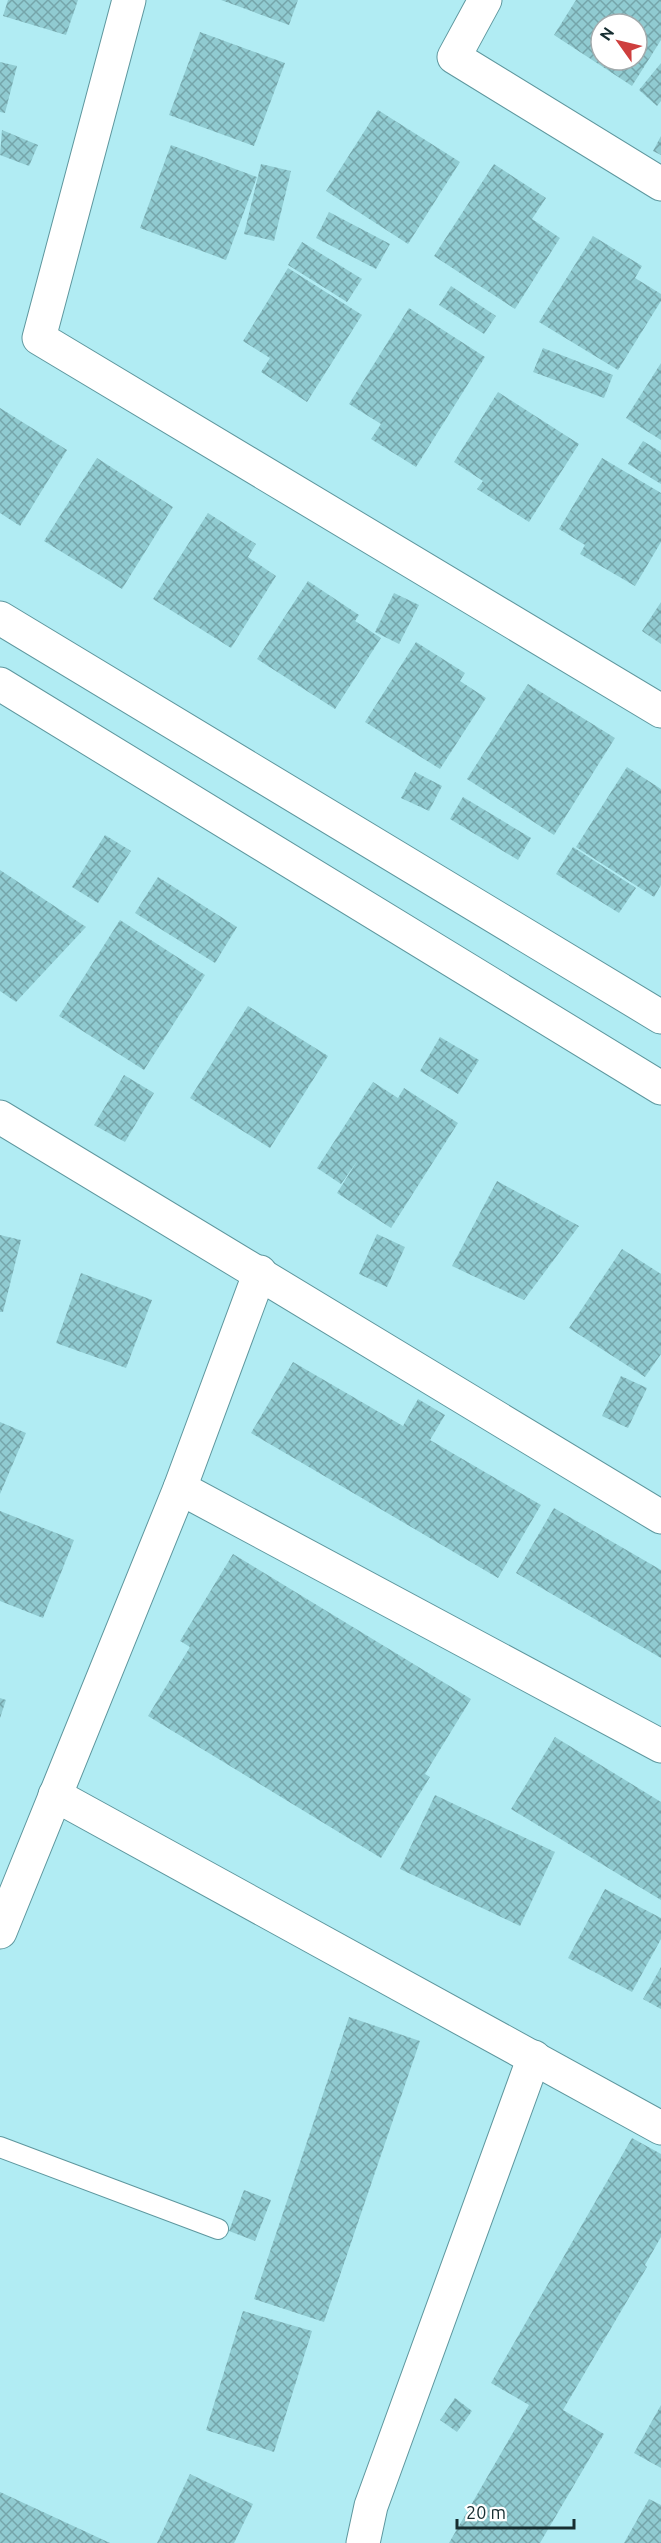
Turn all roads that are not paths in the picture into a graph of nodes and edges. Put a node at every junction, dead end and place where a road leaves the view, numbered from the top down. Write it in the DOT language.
graph roads {
  1 [pos="129,0"];
  2 [pos="485,0"];
  3 [pos="661,184"];
  4 [pos="4,629"];
  5 [pos="0,684"];
  6 [pos="661,711"];
  7 [pos="661,1017"];
  8 [pos="661,1088"];
  9 [pos="0,1117"];
  10 [pos="260,1272"];
  11 [pos="180,1488"];
  12 [pos="661,1517"];
  13 [pos="661,1746"];
  14 [pos="55,1795"];
  15 [pos="0,1932"];
  16 [pos="534,2057"];
  17 [pos="661,2128"];
  18 [pos="0,2147"];
  19 [pos="218,2229"];
  20 [pos="363,2543"];
  1 -- 6 [label="street"];
  2 -- 3 [label="street"];
  4 -- 7 [label="street"];
  5 -- 8 [label="street"];
  9 -- 10 [label="street"];
  10 -- 11 [label="street"];
  10 -- 12 [label="street"];
  11 -- 13 [label="street"];
  11 -- 14 [label="street"];
  14 -- 15 [label="street"];
  14 -- 16 [label="street"];
  16 -- 17 [label="street"];
  16 -- 20 [label="street"];
  18 -- 19 [label="lane"];
}
